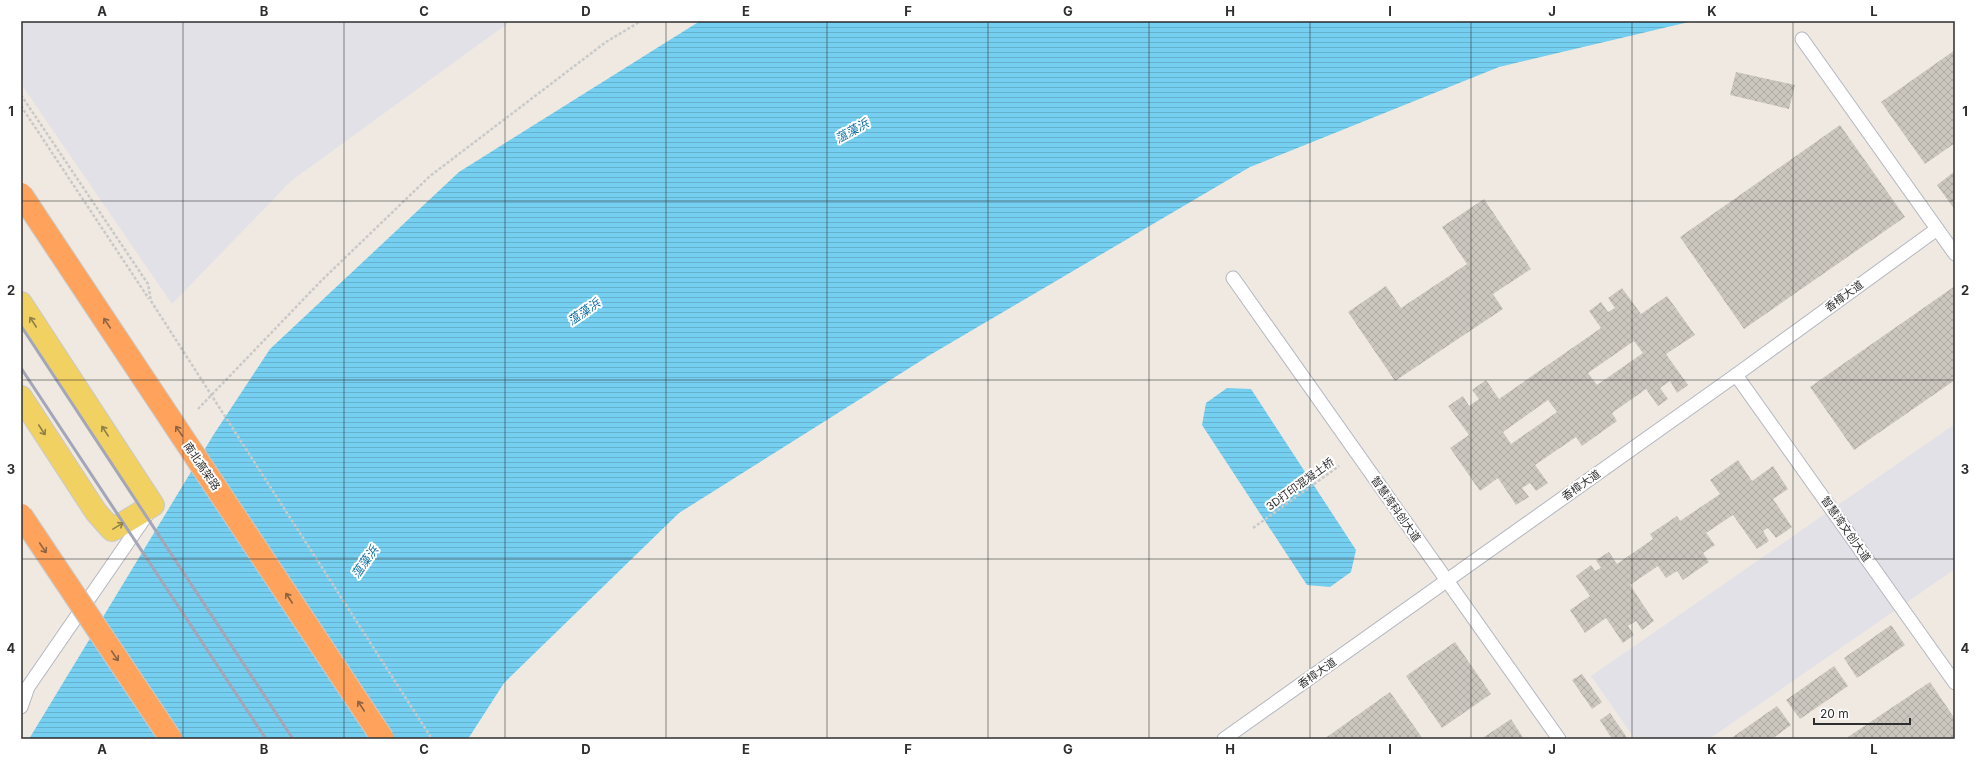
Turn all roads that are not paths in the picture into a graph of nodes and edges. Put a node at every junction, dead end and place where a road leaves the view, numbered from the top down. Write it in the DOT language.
graph roads {
  1 [pos="1802,39"];
  2 [pos="21,194"];
  3 [pos="1937,229"];
  4 [pos="1955,254"];
  5 [pos="1233,278"];
  6 [pos="21,303"];
  7 [pos="1736,375"];
  8 [pos="21,397"];
  9 [pos="153,505"];
  10 [pos="21,515"];
  11 [pos="1447,580"];
  12 [pos="1955,683"];
  13 [pos="21,707"];
  14 [pos="171,739"];
  15 [pos="383,739"];
  16 [pos="1224,739"];
  17 [pos="1559,739"];
  1 -- 3 [label="lane"];
  15 -- 2 [label="highway, 南北高架路, one-way, bridge"];
  3 -- 4 [label="lane"];
  3 -- 7 [label="lane, 香樟大道"];
  5 -- 11 [label="lane, 智慧湾科创大道"];
  9 -- 6 [label="main road, one-way"];
  7 -- 11 [label="lane, 香樟大道"];
  7 -- 12 [label="lane, 智慧湾文创大道"];
  8 -- 9 [label="main road, one-way"];
  9 -- 13 [label="lane"];
  10 -- 14 [label="highway, one-way, bridge"];
  11 -- 16 [label="lane, 香樟大道"];
  11 -- 17 [label="lane, 智慧湾科创大道"];
}
